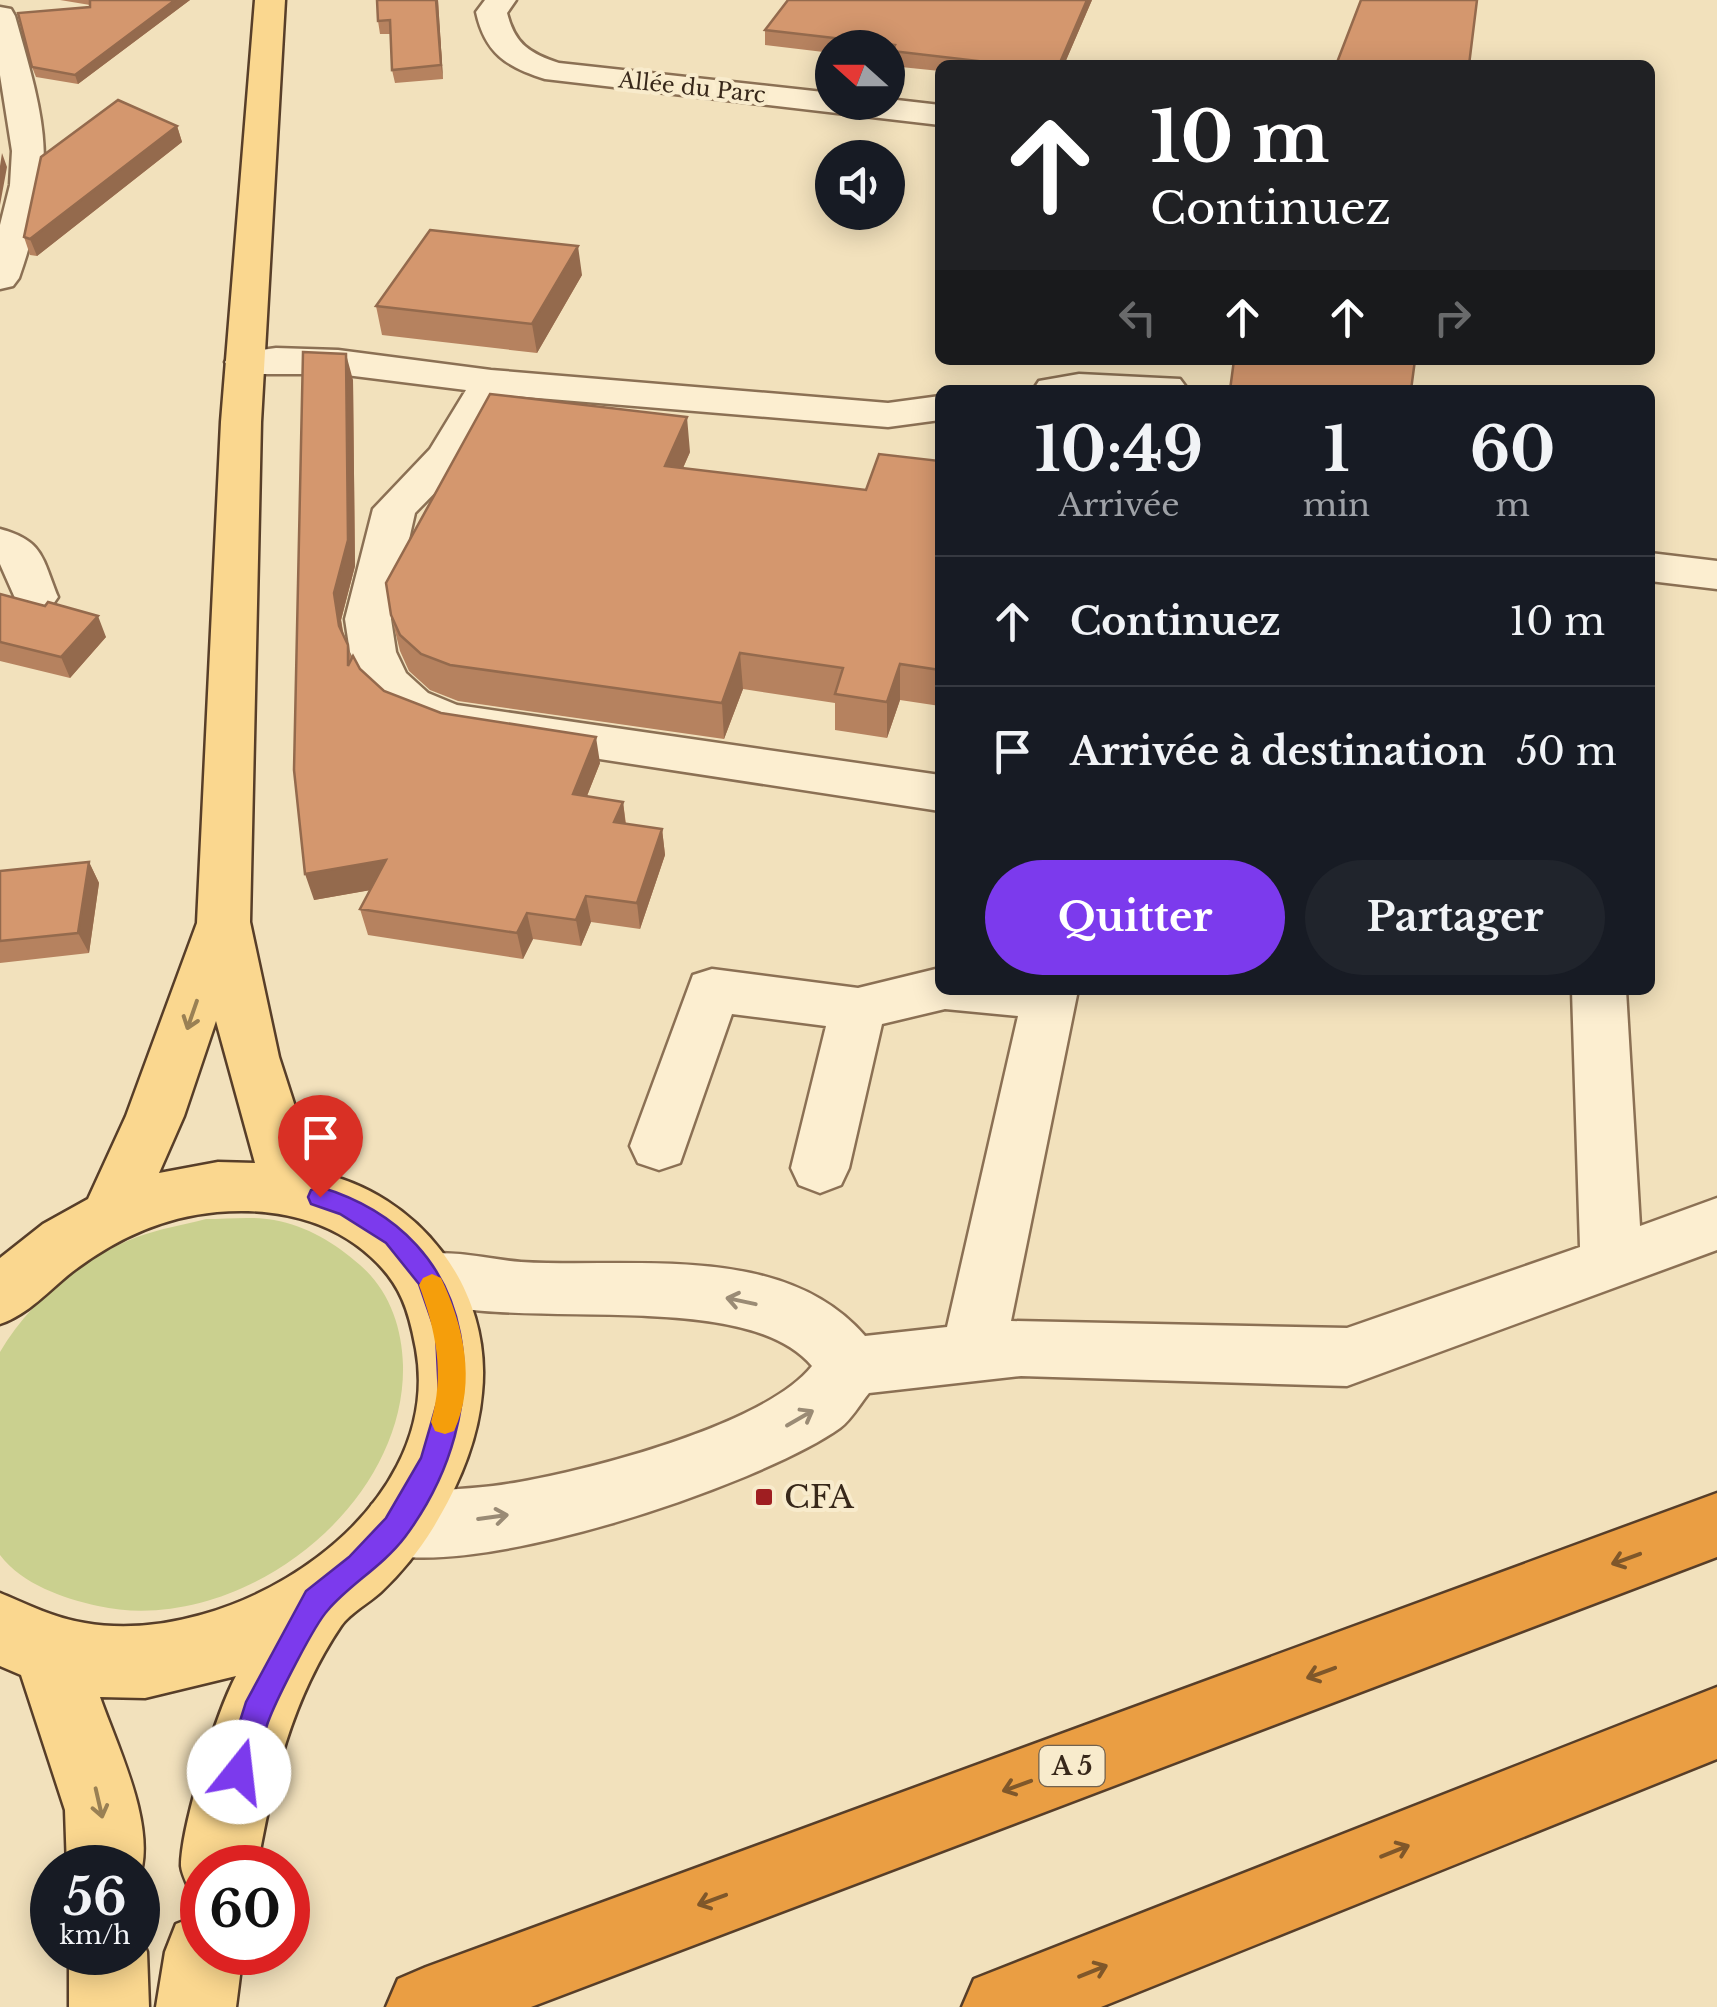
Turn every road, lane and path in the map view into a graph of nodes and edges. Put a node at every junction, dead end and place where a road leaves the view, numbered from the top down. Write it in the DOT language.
graph roads {
  1 [pos="270,0"];
  2 [pos="501,0"];
  3 [pos="0,16"];
  4 [pos="935,114"];
  5 [pos="0,278"];
  6 [pos="245,362"];
  7 [pos="491,382"];
  8 [pos="935,409"];
  9 [pos="0,543"];
  10 [pos="1655,568"];
  11 [pos="1717,574"];
  12 [pos="35,596"];
  13 [pos="935,792"];
  14 [pos="223,922"];
  15 [pos="935,990"];
  16 [pos="1050,995"];
  17 [pos="1599,995"];
  18 [pos="858,1009"];
  19 [pos="660,1146"];
  20 [pos="820,1168"];
  21 [pos="292,1188"];
  22 [pos="110,1216"];
  23 [pos="1717,1224"];
  24 [pos="1612,1263"];
  25 [pos="15,1269"];
  26 [pos="429,1278"];
  27 [pos="974,1353"];
  28 [pos="851,1366"];
  29 [pos="1717,1525"];
  30 [pos="396,1527"];
  31 [pos="316,1601"];
  32 [pos="24,1640"];
  33 [pos="1717,1723"];
  34 [pos="104,1845"];
  35 [pos="223,1845"];
  36 [pos="108,1975"];
  37 [pos="201,1975"];
  38 [pos="109,2007"];
  39 [pos="196,2007"];
  40 [pos="426,2007"];
  41 [pos="1002,2007"];
  1 -- 6 [label="main road"];
  2 -- 4 [label="street, Allée du Parc"];
  3 -- 5 [label="street"];
  6 -- 7 [label="street"];
  6 -- 14 [label="main road"];
  7 -- 8 [label="street"];
  7 -- 13 [label="street"];
  9 -- 12 [label="street"];
  10 -- 11 [label="street"];
  14 -- 21 [label="main road"];
  14 -- 22 [label="main road, one-way"];
  15 -- 18 [label="street"];
  16 -- 27 [label="street"];
  17 -- 24 [label="street"];
  18 -- 19 [label="street"];
  18 -- 20 [label="street"];
  21 -- 22 [label="main road"];
  21 -- 26 [label="main road"];
  22 -- 25 [label="main road"];
  23 -- 24 [label="street"];
  24 -- 27 [label="street"];
  28 -- 26 [label="street, one-way"];
  26 -- 30 [label="main road"];
  27 -- 28 [label="street"];
  30 -- 28 [label="street, one-way"];
  29 -- 40 [label="highway, A 5, one-way"];
  30 -- 31 [label="main road"];
  31 -- 32 [label="main road"];
  31 -- 35 [label="main road"];
  32 -- 34 [label="main road, one-way"];
  41 -- 33 [label="highway, one-way"];
  36 -- 38 [label="main road"];
  37 -- 39 [label="main road"];
}
